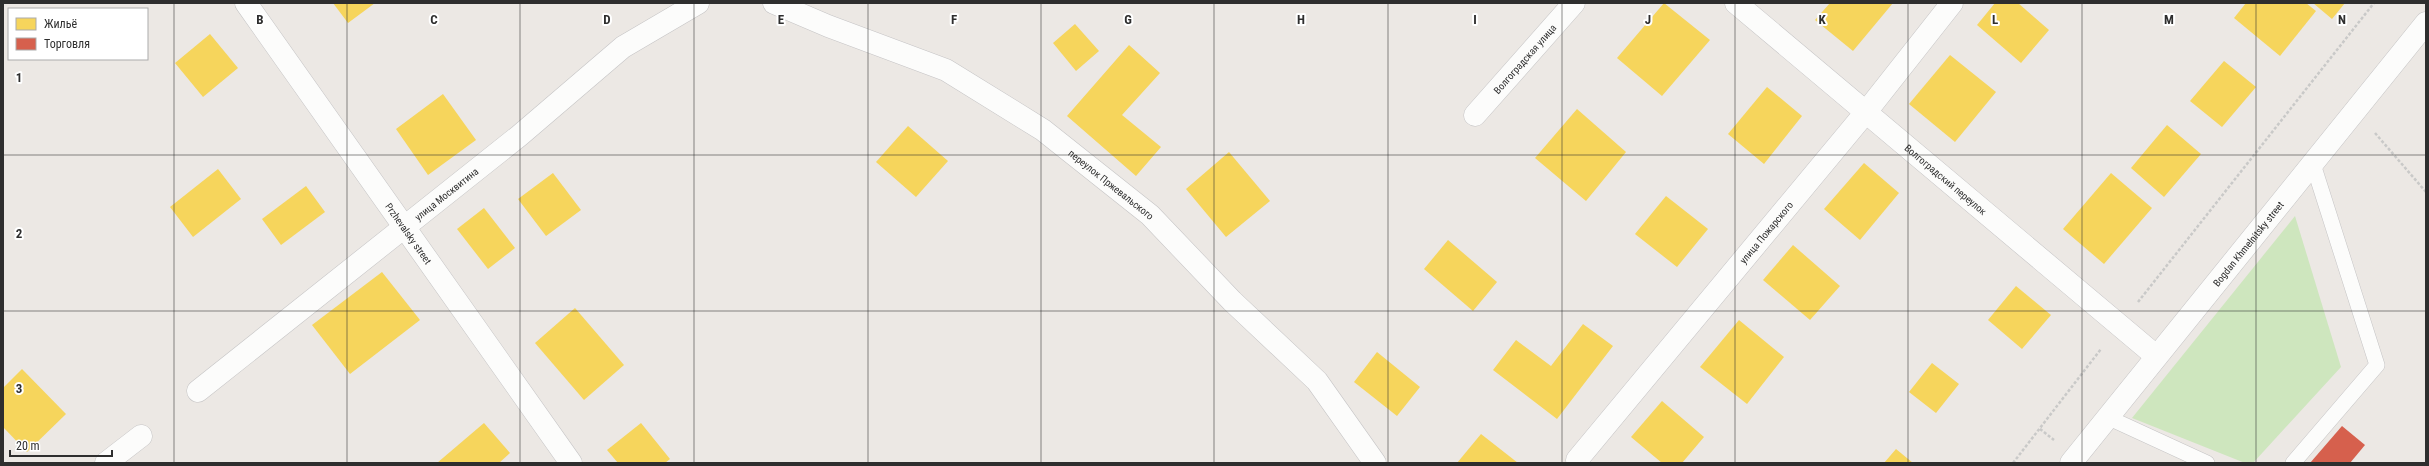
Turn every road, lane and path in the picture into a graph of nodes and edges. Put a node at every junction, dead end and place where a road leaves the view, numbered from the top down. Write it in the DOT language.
graph roads {
  1 [pos="246,3"];
  2 [pos="698,3"];
  3 [pos="774,3"];
  4 [pos="1574,3"];
  5 [pos="1736,3"];
  6 [pos="1952,3"];
  7 [pos="2374,3"];
  8 [pos="2426,23"];
  9 [pos="2356,110"];
  10 [pos="1866,112"];
  11 [pos="1475,115"];
  12 [pos="2314,164"];
  13 [pos="2426,192"];
  14 [pos="405,228"];
  15 [pos="2120,325"];
  16 [pos="2156,356"];
  17 [pos="198,391"];
  18 [pos="2107,417"];
  19 [pos="141,436"];
  20 [pos="1577,460"];
  21 [pos="106,463"];
  22 [pos="571,463"];
  23 [pos="1375,463"];
  24 [pos="2013,463"];
  25 [pos="2071,463"];
  26 [pos="2207,463"];
  27 [pos="2293,463"];
  1 -- 14 [label="street, Przhevalsky street"];
  2 -- 14 [label="street, улица Москвитина"];
  3 -- 23 [label="street, переулок Пржевальского"];
  4 -- 11 [label="street, Волгоградская улица"];
  5 -- 10 [label="street, Волгоградский переулок"];
  6 -- 10 [label="street, улица Пожарского"];
  7 -- 15 [label="path"];
  8 -- 9 [label="street, Bogdan Khmelnitsky street"];
  9 -- 12 [label="street, Bogdan Khmelnitsky street"];
  9 -- 13 [label="path"];
  10 -- 15 [label="street, Волгоградский переулок"];
  10 -- 20 [label="street, улица Пожарского"];
  12 -- 16 [label="street, Bogdan Khmelnitsky street"];
  12 -- 27 [label="lane"];
  14 -- 17 [label="street, улица Москвитина"];
  14 -- 22 [label="street, Przhevalsky street"];
  15 -- 16 [label="street, Волгоградский переулок"];
  15 -- 24 [label="path"];
  16 -- 18 [label="street, Bogdan Khmelnitsky street"];
  18 -- 25 [label="street, Bogdan Khmelnitsky street"];
  18 -- 26 [label="lane"];
  19 -- 21 [label="street"];
}
